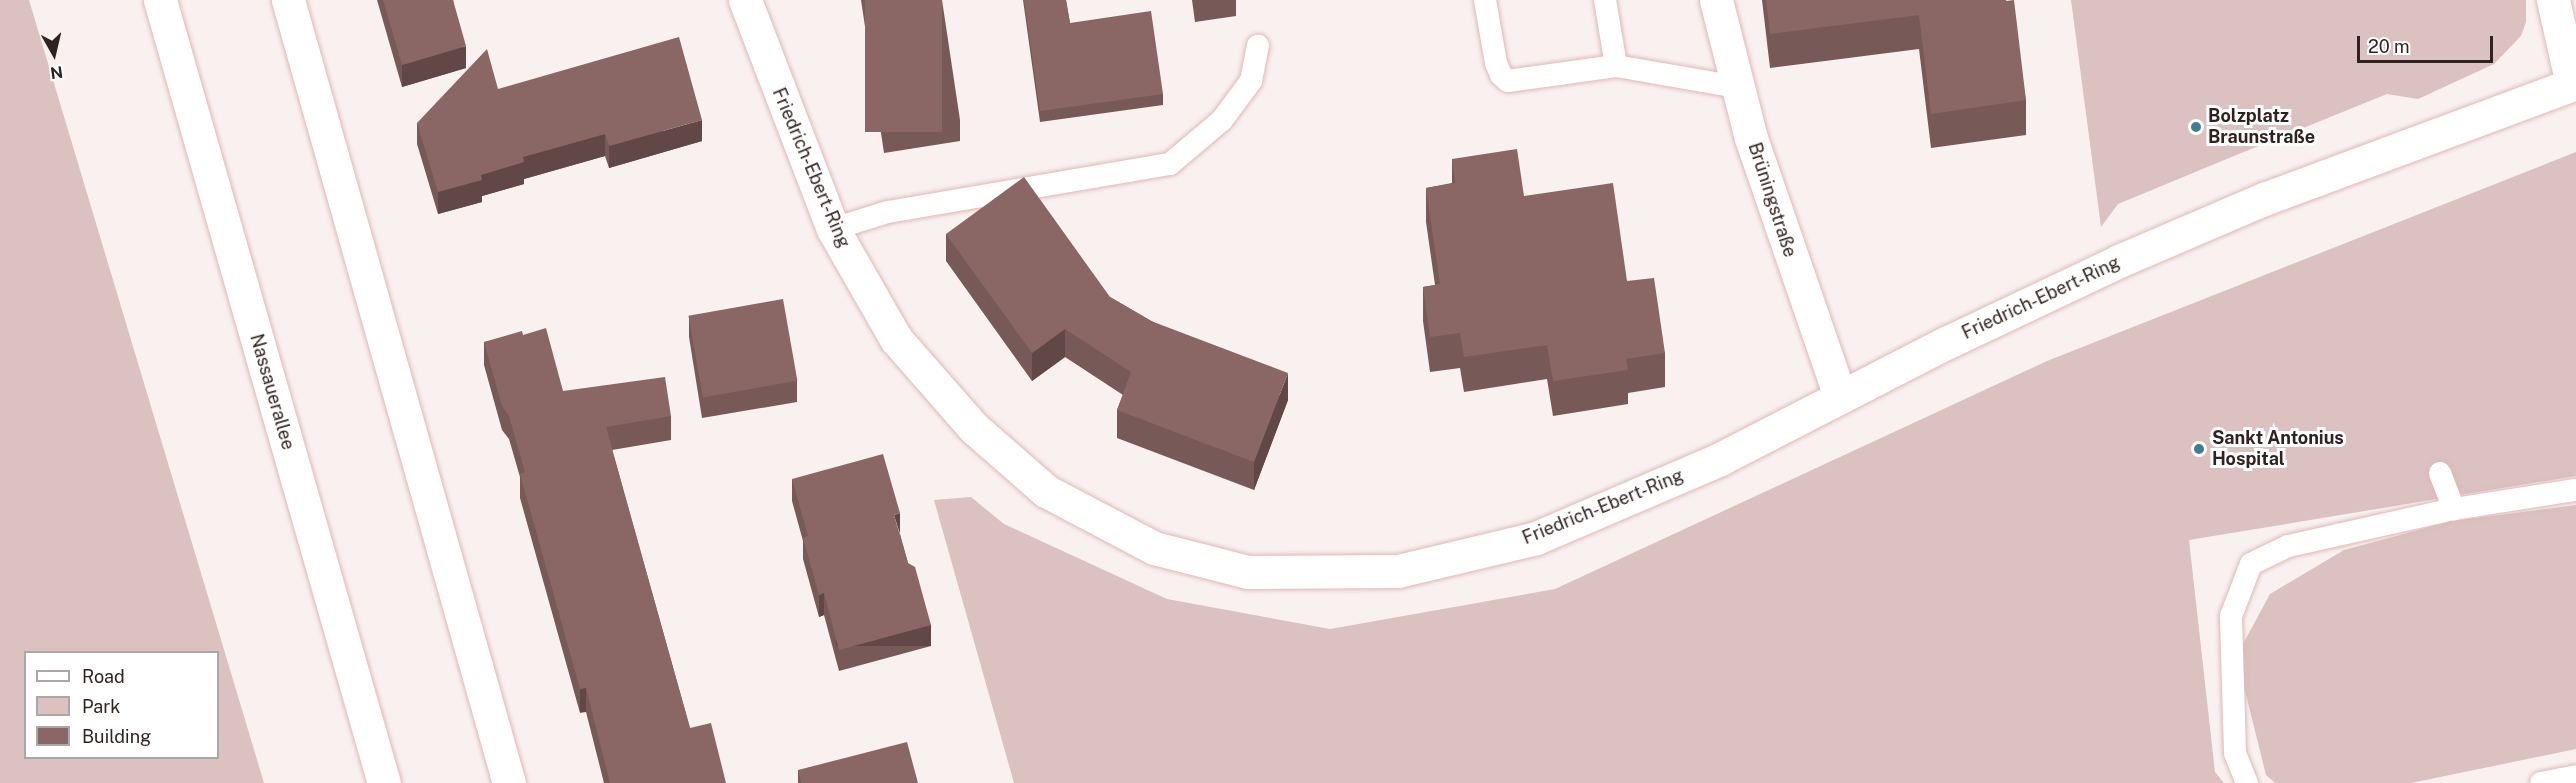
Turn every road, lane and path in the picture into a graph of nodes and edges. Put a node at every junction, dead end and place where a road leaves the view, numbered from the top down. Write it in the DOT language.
graph roads {
  1 [pos="160,0"];
  2 [pos="288,0"];
  3 [pos="745,0"];
  4 [pos="1485,0"];
  5 [pos="1605,0"];
  6 [pos="1716,0"];
  7 [pos="2553,0"];
  8 [pos="1258,46"];
  9 [pos="1616,66"];
  10 [pos="2574,84"];
  11 [pos="1738,87"];
  12 [pos="833,229"];
  13 [pos="1840,397"];
  14 [pos="2440,473"];
  15 [pos="2576,490"];
  16 [pos="2454,509"];
  17 [pos="2576,776"];
  18 [pos="384,783"];
  19 [pos="509,783"];
  20 [pos="2247,783"];
  21 [pos="2541,783"];
  1 -- 18 [label="street, Nassauerallee"];
  2 -- 19 [label="street"];
  3 -- 12 [label="street, Friedrich-Ebert-Ring"];
  4 -- 9 [label="lane"];
  5 -- 9 [label="lane"];
  6 -- 11 [label="street, Brüningstraße"];
  7 -- 10 [label="street"];
  8 -- 12 [label="lane"];
  9 -- 11 [label="lane"];
  10 -- 13 [label="street, Friedrich-Ebert-Ring"];
  11 -- 13 [label="street, Brüningstraße"];
  12 -- 13 [label="street, Friedrich-Ebert-Ring"];
  14 -- 16 [label="lane"];
  15 -- 16 [label="lane"];
  16 -- 20 [label="lane"];
  17 -- 21 [label="lane"];
}
